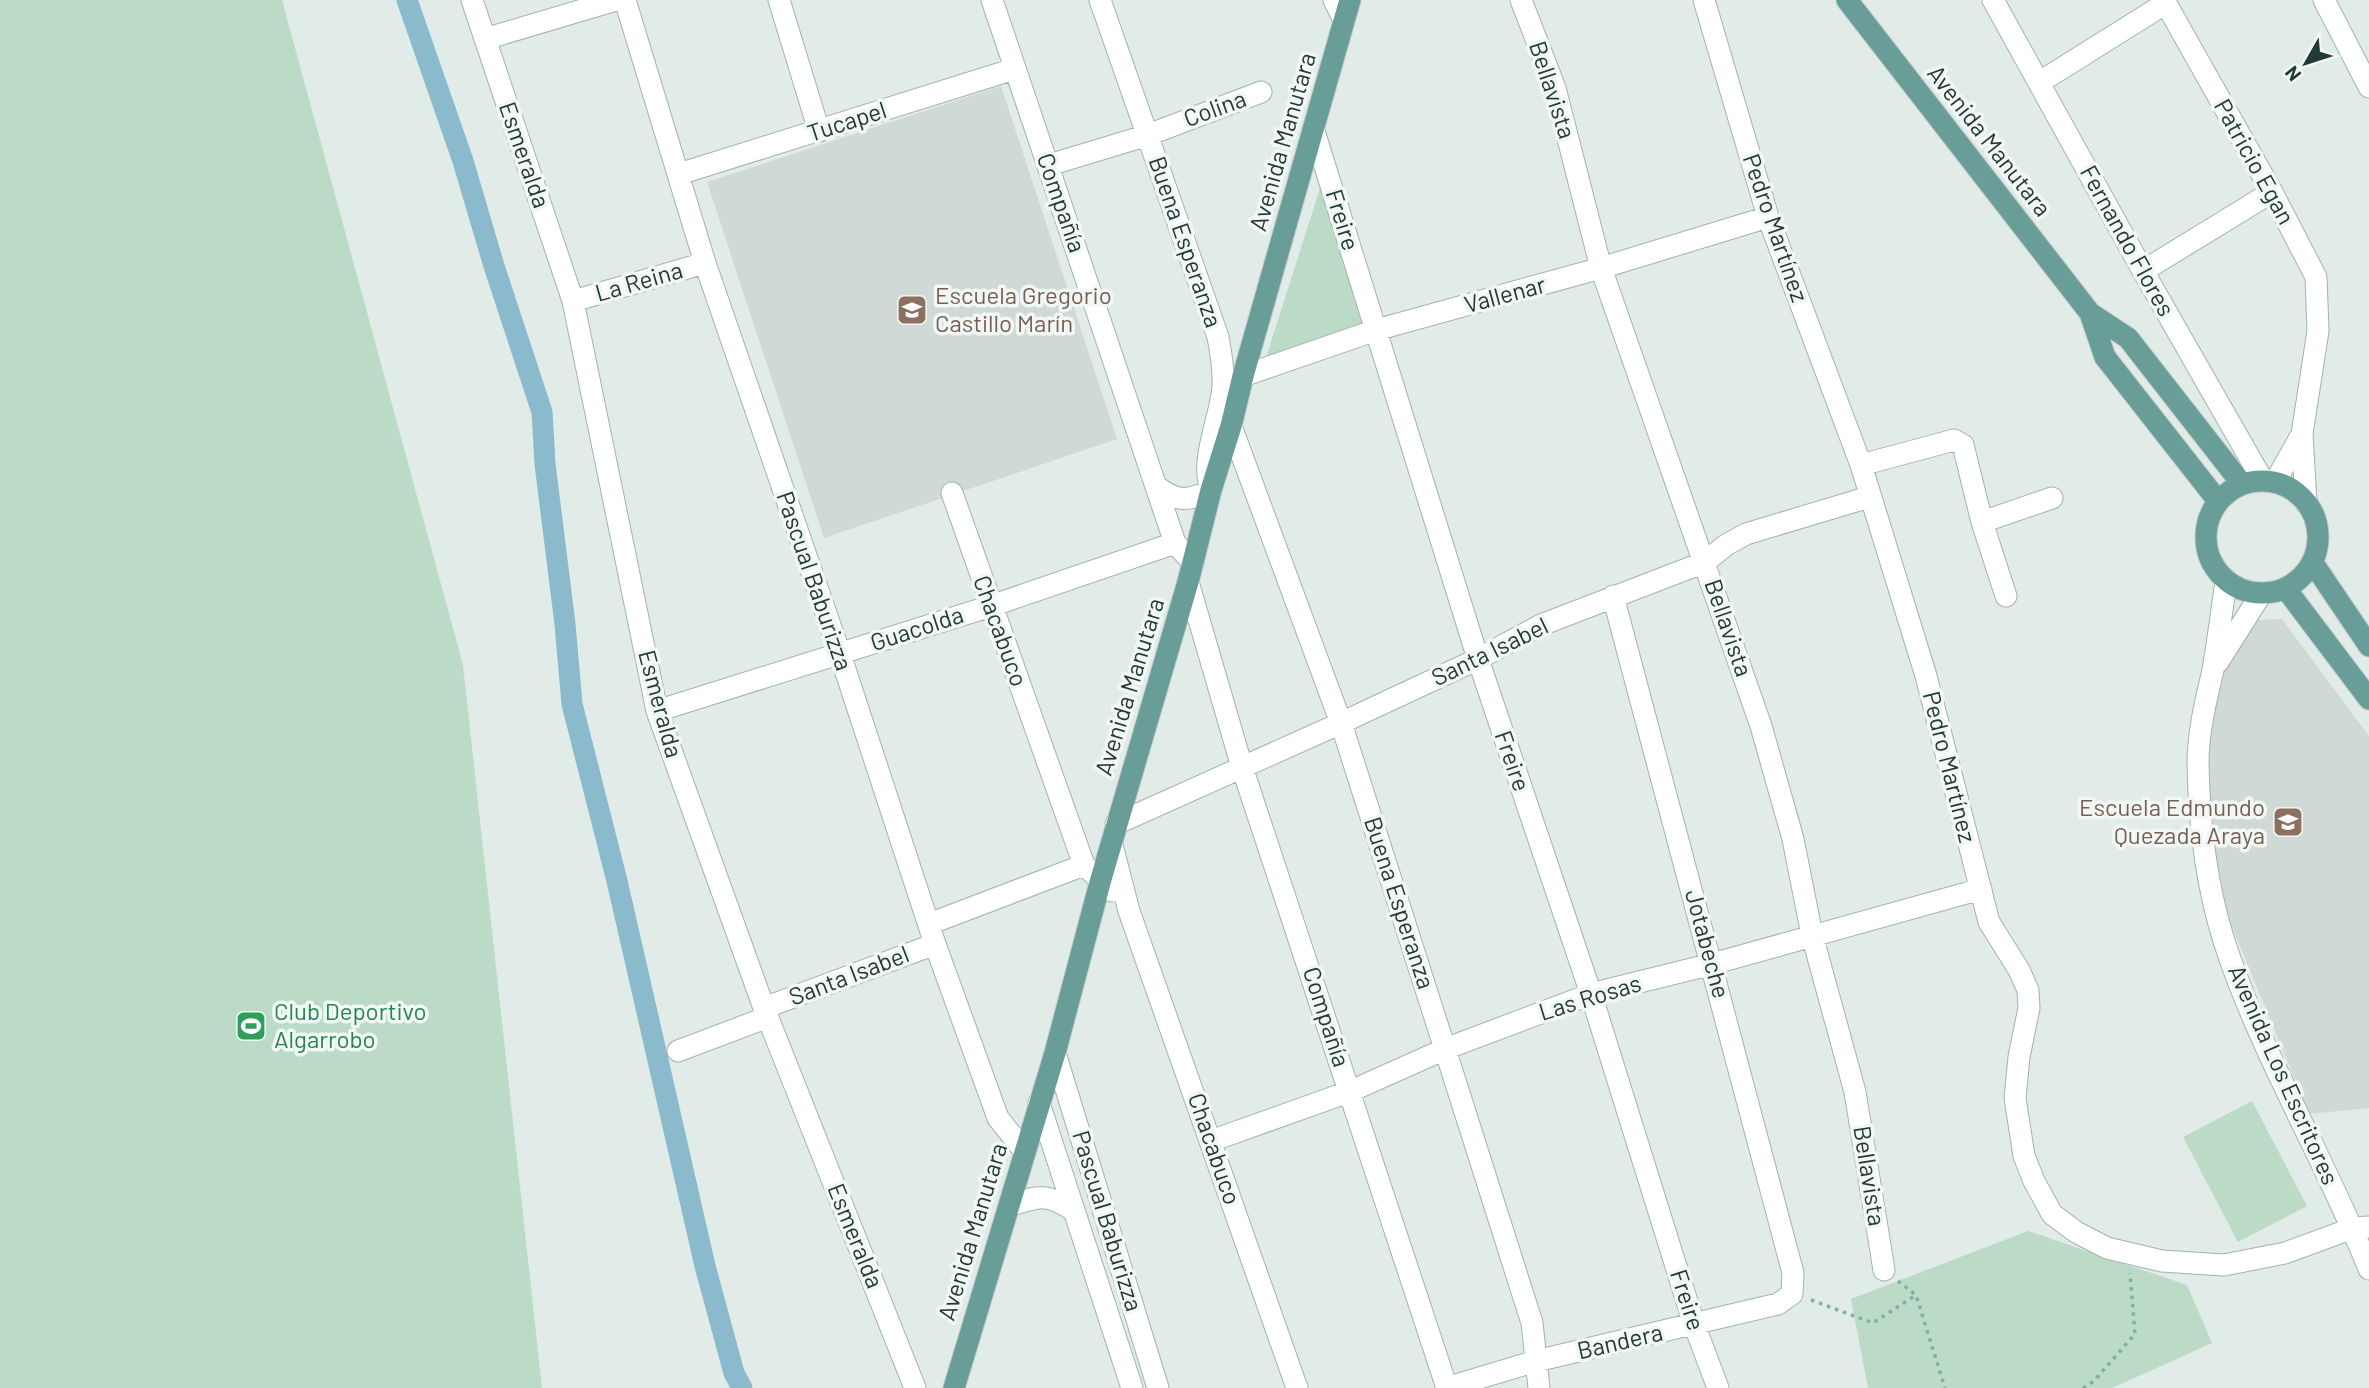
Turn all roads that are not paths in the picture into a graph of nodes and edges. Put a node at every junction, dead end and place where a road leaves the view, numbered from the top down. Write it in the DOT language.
graph roads {
  1 [pos="472,0"];
  2 [pos="616,0"];
  3 [pos="625,0"];
  4 [pos="779,0"];
  5 [pos="992,0"];
  6 [pos="1100,0"];
  7 [pos="1334,0"];
  8 [pos="1521,0"];
  9 [pos="1704,0"];
  10 [pos="1847,0"];
  11 [pos="1993,0"];
  12 [pos="2324,0"];
  13 [pos="2165,2"];
  14 [pos="1347,10"];
  15 [pos="485,39"];
  16 [pos="1014,69"];
  17 [pos="2040,82"];
  18 [pos="2369,87"];
  19 [pos="1261,92"];
  20 [pos="819,131"];
  21 [pos="1314,131"];
  22 [pos="1148,135"];
  23 [pos="1049,165"];
  24 [pos="679,174"];
  25 [pos="2272,192"];
  26 [pos="1768,217"];
  27 [pos="705,263"];
  28 [pos="1601,268"];
  29 [pos="2143,271"];
  30 [pos="573,301"];
  31 [pos="2090,313"];
  32 [pos="1376,330"];
  33 [pos="1243,376"];
  34 [pos="1231,426"];
  35 [pos="2302,434"];
  36 [pos="1861,465"];
  37 [pos="2260,482"];
  38 [pos="1156,486"];
  39 [pos="1211,490"];
  40 [pos="952,493"];
  41 [pos="1869,497"];
  42 [pos="2052,498"];
  43 [pos="2218,501"];
  44 [pos="2306,503"];
  45 [pos="1982,522"];
  46 [pos="1175,543"];
  47 [pos="1705,562"];
  48 [pos="2312,562"];
  49 [pos="1191,573"];
  50 [pos="2226,581"];
  51 [pos="2286,589"];
  52 [pos="2261,594"];
  53 [pos="1613,596"];
  54 [pos="2006,596"];
  55 [pos="991,606"];
  56 [pos="1172,635"];
  57 [pos="1207,645"];
  58 [pos="2369,646"];
  59 [pos="840,654"];
  60 [pos="1478,659"];
  61 [pos="2213,669"];
  62 [pos="2369,699"];
  63 [pos="657,711"];
  64 [pos="1341,723"];
  65 [pos="1242,767"];
  66 [pos="1114,834"];
  67 [pos="1084,865"];
  68 [pos="1101,879"];
  69 [pos="1981,888"];
  70 [pos="1129,911"];
  71 [pos="932,934"];
  72 [pos="1812,935"];
  73 [pos="1712,964"];
  74 [pos="1591,994"];
  75 [pos="766,1013"];
  76 [pos="1446,1049"];
  77 [pos="678,1051"];
  78 [pos="1055,1053"];
  79 [pos="1351,1091"];
  80 [pos="1039,1103"];
  81 [pos="1211,1141"];
  82 [pos="1025,1153"];
  83 [pos="1009,1206"];
  84 [pos="1074,1211"];
  85 [pos="2361,1227"];
  86 [pos="2369,1269"];
  87 [pos="1884,1270"];
  88 [pos="1792,1294"];
  89 [pos="1694,1324"];
  90 [pos="1536,1361"];
  91 [pos="915,1388"];
  92 [pos="954,1388"];
  93 [pos="1132,1388"];
  94 [pos="1158,1388"];
  95 [pos="1297,1388"];
  96 [pos="1447,1388"];
  97 [pos="1539,1388"];
  98 [pos="1717,1388"];
  1 -- 15 [label="street, Esmeralda"];
  2 -- 15 [label="street"];
  3 -- 24 [label="street, Pascual Baburizza"];
  4 -- 20 [label="street"];
  5 -- 16 [label="street, Compañía"];
  6 -- 22 [label="street, Buena Esperanza"];
  7 -- 14 [label="street"];
  8 -- 28 [label="street, Bellavista"];
  9 -- 26 [label="street, Pedro Martínez"];
  10 -- 31 [label="main road, Avenida Manutara"];
  11 -- 17 [label="street, Fernando Flores"];
  12 -- 18 [label="street"];
  13 -- 17 [label="street"];
  13 -- 25 [label="street, Patricio Egan"];
  14 -- 21 [label="main road, Avenida Manutara"];
  15 -- 30 [label="street, Esmeralda"];
  16 -- 20 [label="street, Tucapel"];
  16 -- 23 [label="street, Compañía"];
  17 -- 29 [label="street, Fernando Flores"];
  19 -- 22 [label="street, Colina"];
  20 -- 24 [label="street, Tucapel"];
  21 -- 32 [label="street, Freire"];
  21 -- 33 [label="main road, Avenida Manutara"];
  22 -- 23 [label="street, Colina"];
  22 -- 39 [label="street, Buena Esperanza"];
  23 -- 38 [label="street, Compañía"];
  24 -- 27 [label="street, Pascual Baburizza"];
  25 -- 29 [label="street"];
  25 -- 35 [label="street, Patricio Egan"];
  26 -- 28 [label="street, Vallenar"];
  26 -- 36 [label="street, Pedro Martínez"];
  27 -- 30 [label="street, La Reina"];
  27 -- 59 [label="street, Pascual Baburizza"];
  28 -- 32 [label="street, Vallenar"];
  28 -- 47 [label="street, Bellavista"];
  29 -- 37 [label="street, Fernando Flores"];
  30 -- 63 [label="street, Esmeralda"];
  31 -- 37 [label="main road, Avenida Manutara"];
  31 -- 43 [label="main road, Avenida Manutara"];
  32 -- 33 [label="street, Vallenar"];
  32 -- 60 [label="street, Freire"];
  33 -- 34 [label="main road, Avenida Manutara"];
  34 -- 39 [label="main road, Avenida Manutara"];
  34 -- 64 [label="street, Buena Esperanza"];
  35 -- 37 [label="street"];
  35 -- 44 [label="street"];
  36 -- 41 [label="street, Pedro Martínez"];
  36 -- 45 [label="street"];
  37 -- 43 [label="main road"];
  37 -- 44 [label="main road"];
  38 -- 39 [label="street"];
  38 -- 46 [label="street, Compañía"];
  39 -- 49 [label="main road, Avenida Manutara"];
  40 -- 55 [label="street, Chacabuco"];
  41 -- 47 [label="street, Santa Isabel"];
  41 -- 69 [label="street, Pedro Martínez"];
  42 -- 45 [label="street"];
  43 -- 50 [label="main road"];
  44 -- 48 [label="main road"];
  45 -- 54 [label="street"];
  46 -- 49 [label="street, Compañía"];
  46 -- 55 [label="street, Guacolda"];
  47 -- 53 [label="street, Santa Isabel"];
  47 -- 72 [label="street, Bellavista"];
  48 -- 51 [label="main road"];
  48 -- 58 [label="main road"];
  49 -- 56 [label="main road, Avenida Manutara"];
  49 -- 57 [label="street, Compañía"];
  50 -- 52 [label="main road"];
  50 -- 61 [label="street, Avenida Los Escritores"];
  51 -- 52 [label="main road"];
  51 -- 62 [label="main road"];
  52 -- 61 [label="street, Avenida Los Escritores"];
  53 -- 60 [label="street, Santa Isabel"];
  53 -- 73 [label="street, Jotabeche"];
  55 -- 59 [label="street, Guacolda"];
  55 -- 67 [label="street, Chacabuco"];
  56 -- 57 [label="street"];
  56 -- 66 [label="main road, Avenida Manutara"];
  57 -- 65 [label="street, Compañía"];
  59 -- 63 [label="street, Guacolda"];
  59 -- 71 [label="street, Pascual Baburizza"];
  60 -- 64 [label="street, Santa Isabel"];
  60 -- 74 [label="street, Freire"];
  61 -- 85 [label="street, Avenida Los Escritores"];
  63 -- 75 [label="street, Esmeralda"];
  64 -- 65 [label="street, Santa Isabel"];
  64 -- 76 [label="street, Buena Esperanza"];
  65 -- 66 [label="street, Santa Isabel"];
  65 -- 79 [label="street, Compañía"];
  66 -- 68 [label="main road, Avenida Manutara"];
  66 -- 70 [label="street, Chacabuco"];
  67 -- 68 [label="street, Chacabuco"];
  67 -- 71 [label="street, Santa Isabel"];
  68 -- 70 [label="street, Chacabuco"];
  68 -- 78 [label="main road, Avenida Manutara"];
  69 -- 72 [label="street, Las Rosas"];
  69 -- 85 [label="street, Pedro Martínez"];
  70 -- 81 [label="street, Chacabuco"];
  71 -- 75 [label="street, Santa Isabel"];
  71 -- 82 [label="street, Pascual Baburizza"];
  72 -- 73 [label="street, Las Rosas"];
  72 -- 87 [label="street, Bellavista"];
  73 -- 74 [label="street, Las Rosas"];
  73 -- 88 [label="street, Jotabeche"];
  74 -- 76 [label="street, Las Rosas"];
  74 -- 89 [label="street, Freire"];
  75 -- 77 [label="street, Santa Isabel"];
  75 -- 91 [label="street, Esmeralda"];
  76 -- 79 [label="street, Las Rosas"];
  76 -- 90 [label="street, Buena Esperanza"];
  78 -- 80 [label="main road, Avenida Manutara"];
  78 -- 94 [label="street, Pascual Baburizza"];
  79 -- 81 [label="street, Las Rosas"];
  79 -- 96 [label="street, Compañía"];
  80 -- 82 [label="main road, Avenida Manutara"];
  80 -- 84 [label="street, Pascual Baburizza"];
  81 -- 95 [label="street, Chacabuco"];
  82 -- 83 [label="main road, Avenida Manutara"];
  83 -- 84 [label="street, Pascual Baburizza"];
  83 -- 92 [label="main road, Avenida Manutara"];
  84 -- 93 [label="street, Pascual Baburizza"];
  85 -- 86 [label="street, Avenida Los Escritores"];
  88 -- 89 [label="street, Bandera"];
  89 -- 90 [label="street, Bandera"];
  89 -- 98 [label="street, Freire"];
  90 -- 96 [label="street, Bandera"];
  90 -- 97 [label="street, Buena Esperanza"];
}
